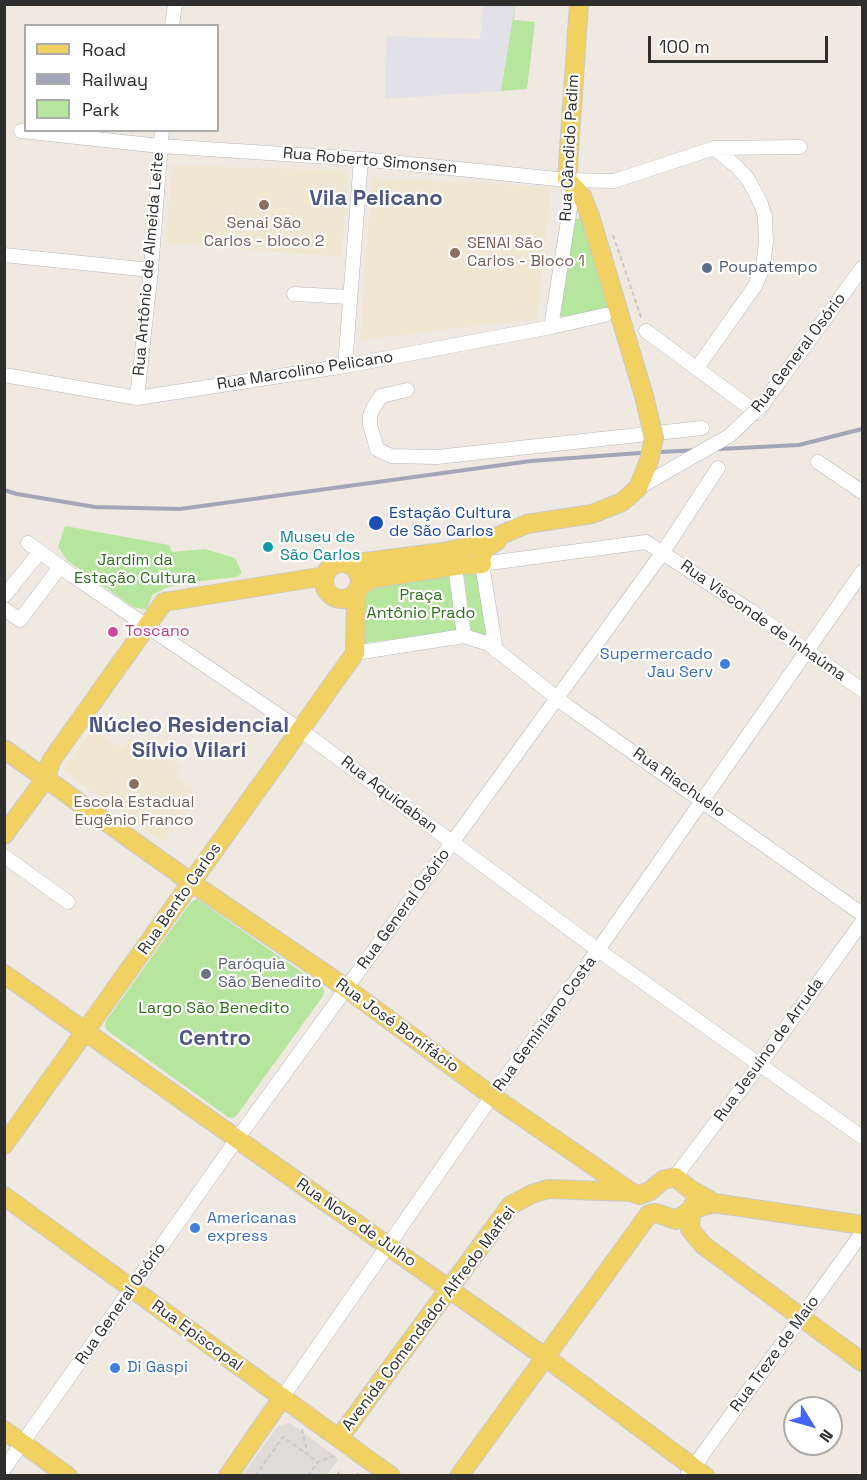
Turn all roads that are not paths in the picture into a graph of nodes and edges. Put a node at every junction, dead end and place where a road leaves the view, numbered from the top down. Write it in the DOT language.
graph roads {
  1 [pos="175,4"];
  2 [pos="579,4"];
  3 [pos="172,24"];
  4 [pos="21,131"];
  5 [pos="24,131"];
  6 [pos="30,132"];
  7 [pos="162,132"];
  8 [pos="160,146"];
  9 [pos="800,147"];
  10 [pos="714,148"];
  11 [pos="361,159"];
  12 [pos="567,180"];
  13 [pos="4,255"];
  14 [pos="151,270"];
  15 [pos="862,270"];
  16 [pos="294,294"];
  17 [pos="350,297"];
  18 [pos="604,315"];
  19 [pos="551,327"];
  20 [pos="646,331"];
  21 [pos="345,366"];
  22 [pos="697,368"];
  23 [pos="4,375"];
  24 [pos="407,390"];
  25 [pos="137,398"];
  26 [pos="761,407"];
  27 [pos="702,428"];
  28 [pos="819,462"];
  29 [pos="718,468"];
  30 [pos="638,488"];
  31 [pos="862,492"];
  32 [pos="521,526"];
  33 [pos="28,543"];
  34 [pos="663,552"];
  35 [pos="39,553"];
  36 [pos="349,564"];
  37 [pos="482,564"];
  38 [pos="455,566"];
  39 [pos="60,567"];
  40 [pos="862,572"];
  41 [pos="325,576"];
  42 [pos="357,590"];
  43 [pos="4,596"];
  44 [pos="4,609"];
  45 [pos="147,626"];
  46 [pos="464,636"];
  47 [pos="496,651"];
  48 [pos="806,651"];
  49 [pos="355,652"];
  50 [pos="862,690"];
  51 [pos="556,698"];
  52 [pos="299,729"];
  53 [pos="4,749"];
  54 [pos="46,778"];
  55 [pos="703,800"];
  56 [pos="4,835"];
  57 [pos="452,842"];
  58 [pos="4,856"];
  59 [pos="192,882"];
  60 [pos="68,902"];
  61 [pos="862,914"];
  62 [pos="862,922"];
  63 [pos="598,950"];
  64 [pos="4,974"];
  65 [pos="346,988"];
  66 [pos="86,1031"];
  67 [pos="760,1064"];
  68 [pos="492,1096"];
  69 [pos="862,1137"];
  70 [pos="237,1139"];
  71 [pos="4,1145"];
  72 [pos="675,1177"];
  73 [pos="690,1189"];
  74 [pos="631,1192"];
  75 [pos="4,1196"];
  76 [pos="714,1203"];
  77 [pos="691,1210"];
  78 [pos="862,1225"];
  79 [pos="862,1233"];
  80 [pos="388,1246"];
  81 [pos="132,1288"];
  82 [pos="450,1290"];
  83 [pos="801,1317"];
  84 [pos="545,1357"];
  85 [pos="862,1362"];
  86 [pos="282,1398"];
  87 [pos="4,1430"];
  88 [pos="339,1438"];
  89 [pos="23,1444"];
  90 [pos="4,1469"];
  91 [pos="695,1473"];
  92 [pos="68,1476"];
  93 [pos="228,1476"];
  94 [pos="391,1476"];
  95 [pos="459,1476"];
  1 -- 3 [label="street"];
  2 -- 12 [label="main road, Rua Cândido Padim"];
  4 -- 5 [label="street, Rua Roberto Simonsen"];
  6 -- 8 [label="street, Rua Roberto Simonsen"];
  7 -- 8 [label="street, Rua Antônio de Almeida Leite"];
  8 -- 11 [label="street, Rua Roberto Simonsen"];
  8 -- 14 [label="street, Rua Antônio de Almeida Leite"];
  9 -- 10 [label="street, Rua Roberto Simonsen"];
  10 -- 12 [label="street, Rua Roberto Simonsen"];
  10 -- 22 [label="street"];
  11 -- 12 [label="street, Rua Roberto Simonsen"];
  11 -- 17 [label="street"];
  12 -- 19 [label="street, Rua Cândido Padim"];
  12 -- 30 [label="main road, bridge"];
  13 -- 14 [label="street"];
  14 -- 25 [label="street, Rua Antônio de Almeida Leite"];
  15 -- 26 [label="street, Rua General Osório"];
  16 -- 17 [label="street"];
  17 -- 21 [label="street"];
  18 -- 19 [label="street, Rua Marcolino Pelicano"];
  19 -- 21 [label="street, Rua Marcolino Pelicano"];
  20 -- 22 [label="street"];
  21 -- 25 [label="street, Rua Marcolino Pelicano"];
  22 -- 26 [label="street"];
  23 -- 25 [label="street, Rua Marcolino Pelicano"];
  24 -- 27 [label="street"];
  26 -- 30 [label="street, Rua General Osório, bridge"];
  28 -- 31 [label="street"];
  29 -- 34 [label="street, Rua General Osório"];
  30 -- 32 [label="main road"];
  32 -- 36 [label="main road"];
  32 -- 37 [label="main road"];
  33 -- 35 [label="street, Rua Aquidaban"];
  34 -- 37 [label="street, Rua Visconde de Inhaúma"];
  34 -- 48 [label="street, Rua Visconde de Inhaúma"];
  34 -- 51 [label="street, Rua General Osório"];
  35 -- 39 [label="street, Rua Aquidaban"];
  35 -- 43 [label="street"];
  36 -- 41 [label="main road"];
  36 -- 42 [label="main road"];
  37 -- 38 [label="main road"];
  37 -- 47 [label="street"];
  38 -- 42 [label="main road"];
  38 -- 46 [label="street"];
  39 -- 44 [label="street"];
  39 -- 45 [label="street, Rua Aquidaban"];
  40 -- 48 [label="street, Rua Geminiano Costa"];
  41 -- 42 [label="main road"];
  41 -- 45 [label="main road"];
  42 -- 49 [label="main road"];
  45 -- 52 [label="street, Rua Aquidaban"];
  45 -- 54 [label="main road"];
  46 -- 47 [label="street"];
  46 -- 49 [label="street"];
  47 -- 51 [label="street, Rua Riachuelo"];
  48 -- 50 [label="street, Rua Visconde de Inhaúma"];
  48 -- 55 [label="street, Rua Geminiano Costa"];
  49 -- 52 [label="main road, Rua Bento Carlos"];
  51 -- 55 [label="street, Rua Riachuelo"];
  51 -- 57 [label="street, Rua General Osório"];
  52 -- 57 [label="street, Rua Aquidaban"];
  52 -- 59 [label="main road, Rua Bento Carlos"];
  53 -- 54 [label="main road, Rua José Bonifácio"];
  54 -- 56 [label="main road"];
  54 -- 59 [label="main road, Rua José Bonifácio"];
  55 -- 61 [label="street, Rua Riachuelo"];
  55 -- 63 [label="street, Rua Geminiano Costa"];
  57 -- 63 [label="street, Rua Aquidaban"];
  57 -- 65 [label="street, Rua General Osório"];
  58 -- 60 [label="street"];
  59 -- 65 [label="main road, Rua José Bonifácio"];
  59 -- 66 [label="main road, Rua Bento Carlos"];
  62 -- 67 [label="street, Rua Jesuíno de Arruda"];
  63 -- 67 [label="street, Rua Aquidaban"];
  63 -- 68 [label="street, Rua Geminiano Costa"];
  64 -- 66 [label="main road, Rua Nove de Julho"];
  65 -- 68 [label="main road, Rua José Bonifácio"];
  65 -- 70 [label="street, Rua General Osório"];
  66 -- 70 [label="main road, Rua Nove de Julho"];
  66 -- 71 [label="main road, Rua Bento Carlos"];
  67 -- 69 [label="street, Rua Aquidaban"];
  67 -- 72 [label="street, Rua Jesuíno de Arruda"];
  68 -- 74 [label="main road, Rua José Bonifácio"];
  68 -- 80 [label="street, Rua Geminiano Costa"];
  70 -- 80 [label="main road, Rua Nove de Julho"];
  70 -- 81 [label="street, Rua General Osório"];
  72 -- 73 [label="main road"];
  72 -- 74 [label="main road, Avenida Comendador Alfredo Maffei"];
  73 -- 76 [label="main road"];
  73 -- 77 [label="main road"];
  74 -- 82 [label="main road, Avenida Comendador Alfredo Maffei"];
  75 -- 81 [label="main road, Rua Episcopal"];
  76 -- 77 [label="main road"];
  76 -- 78 [label="main road"];
  77 -- 83 [label="main road"];
  77 -- 84 [label="main road"];
  79 -- 83 [label="street, Rua Treze de Maio"];
  80 -- 82 [label="main road, Rua Nove de Julho"];
  80 -- 86 [label="street, Rua Geminiano Costa"];
  81 -- 86 [label="main road, Rua Episcopal"];
  81 -- 89 [label="street, Rua General Osório"];
  82 -- 84 [label="main road, Rua Nove de Julho"];
  82 -- 88 [label="main road, Avenida Comendador Alfredo Maffei"];
  83 -- 85 [label="main road"];
  83 -- 91 [label="street, Rua Treze de Maio"];
  84 -- 91 [label="main road, Rua Nove de Julho"];
  84 -- 95 [label="main road"];
  86 -- 88 [label="main road, Rua Episcopal"];
  86 -- 93 [label="main road, Rua Geminiano Costa"];
  87 -- 89 [label="main road"];
  88 -- 94 [label="main road, Rua Episcopal"];
  89 -- 90 [label="street, Rua General Osório"];
  89 -- 92 [label="main road"];
}
